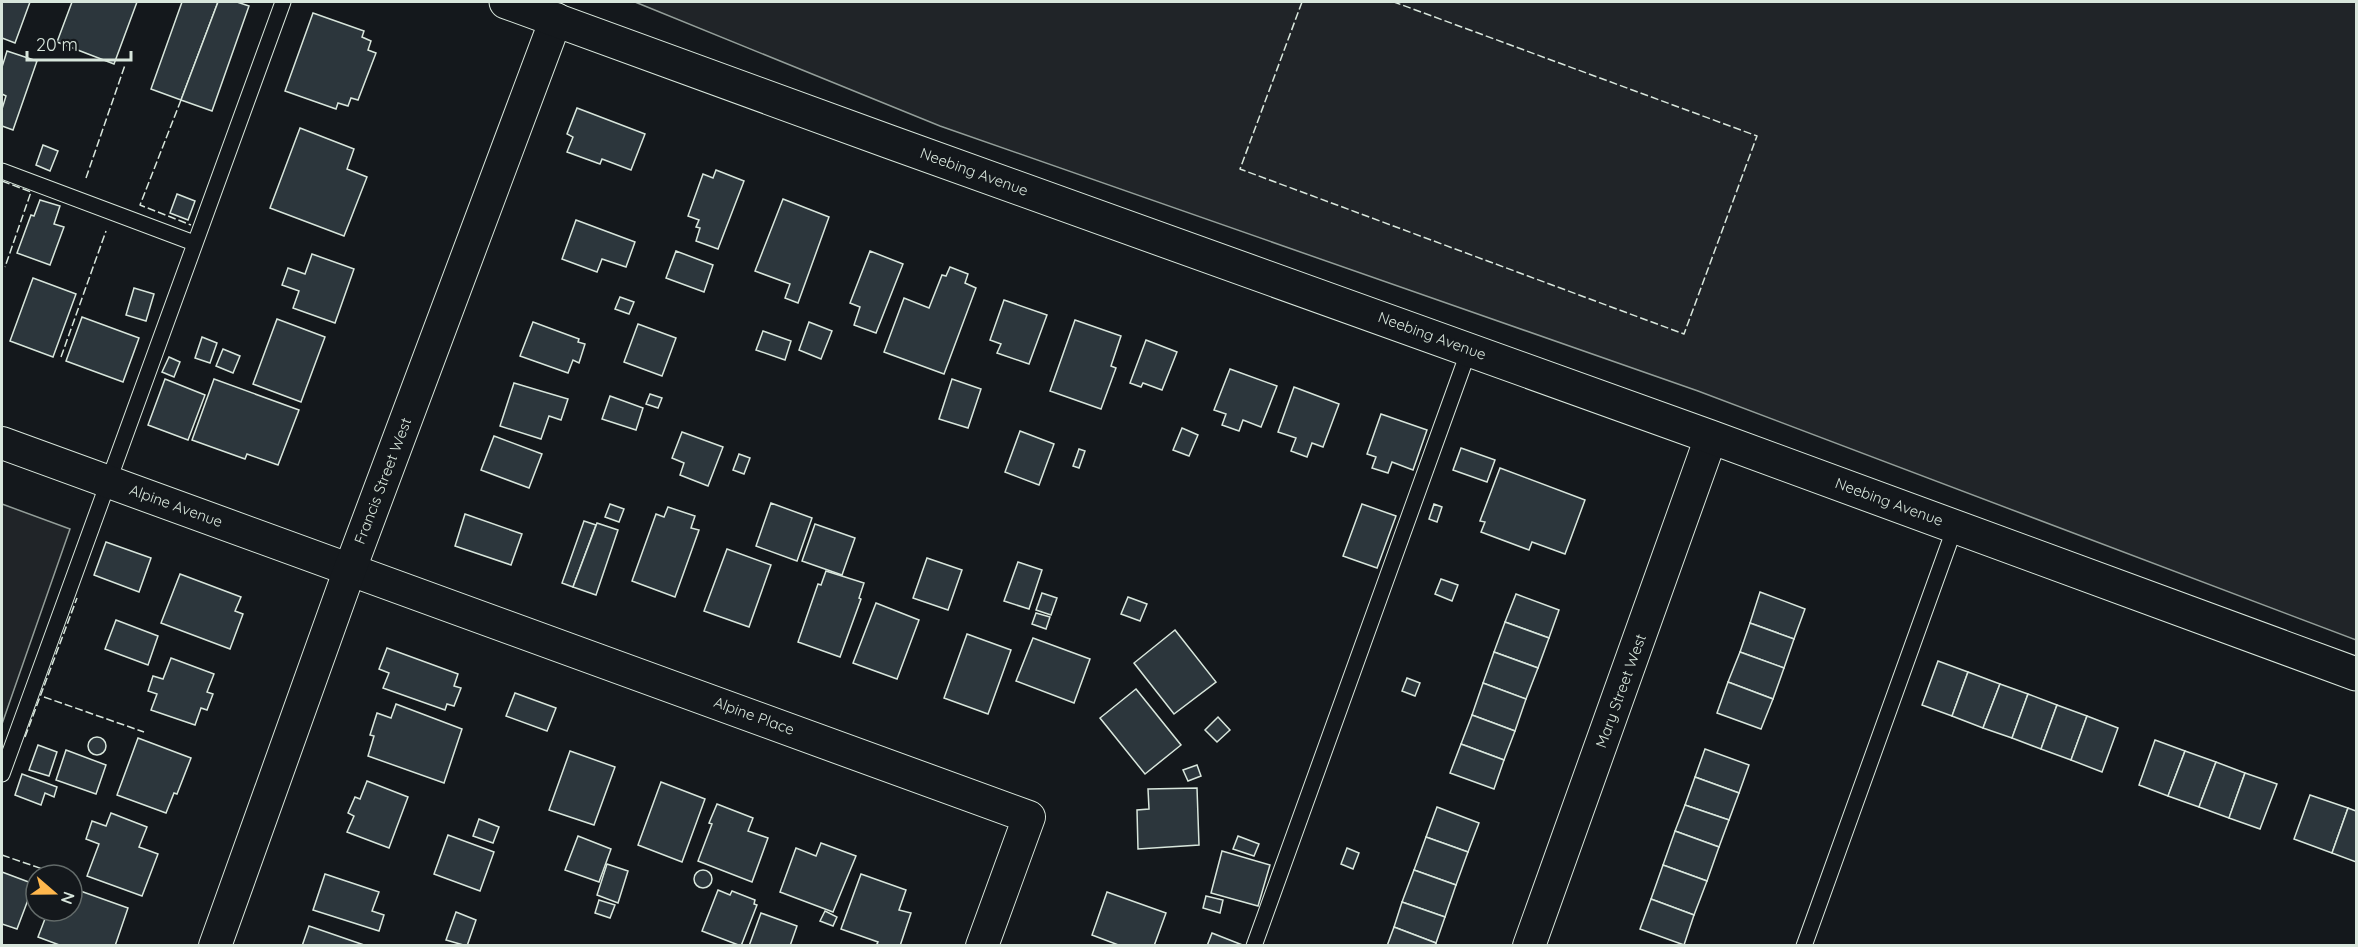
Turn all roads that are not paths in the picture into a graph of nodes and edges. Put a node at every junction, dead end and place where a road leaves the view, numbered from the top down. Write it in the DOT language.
graph roads {
  1 [pos="283,2"];
  2 [pos="506,2"];
  3 [pos="556,19"];
  4 [pos="2,171"];
  5 [pos="194,243"];
  6 [pos="1469,350"];
  7 [pos="1711,437"];
  8 [pos="2,443"];
  9 [pos="107,481"];
  10 [pos="1954,527"];
  11 [pos="350,569"];
  12 [pos="2356,674"];
  13 [pos="2,774"];
  14 [pos="215,945"];
  15 [pos="982,945"];
  16 [pos="1254,945"];
  17 [pos="1529,945"];
  18 [pos="1804,945"];
  1 -- 5 [label="lane"];
  2 -- 3 [label="main road, Neebing Avenue"];
  3 -- 6 [label="main road, Neebing Avenue"];
  3 -- 11 [label="street, Francis Street West"];
  4 -- 5 [label="lane"];
  5 -- 9 [label="lane"];
  6 -- 7 [label="main road, Neebing Avenue"];
  6 -- 16 [label="lane"];
  7 -- 10 [label="main road, Neebing Avenue"];
  7 -- 17 [label="street, Mary Street West"];
  8 -- 9 [label="street, Alpine Avenue"];
  9 -- 11 [label="street, Alpine Avenue"];
  9 -- 13 [label="lane"];
  10 -- 12 [label="main road, Neebing Avenue"];
  10 -- 18 [label="lane"];
  11 -- 14 [label="street, Francis Street West"];
  11 -- 15 [label="street, Alpine Place"];
}
